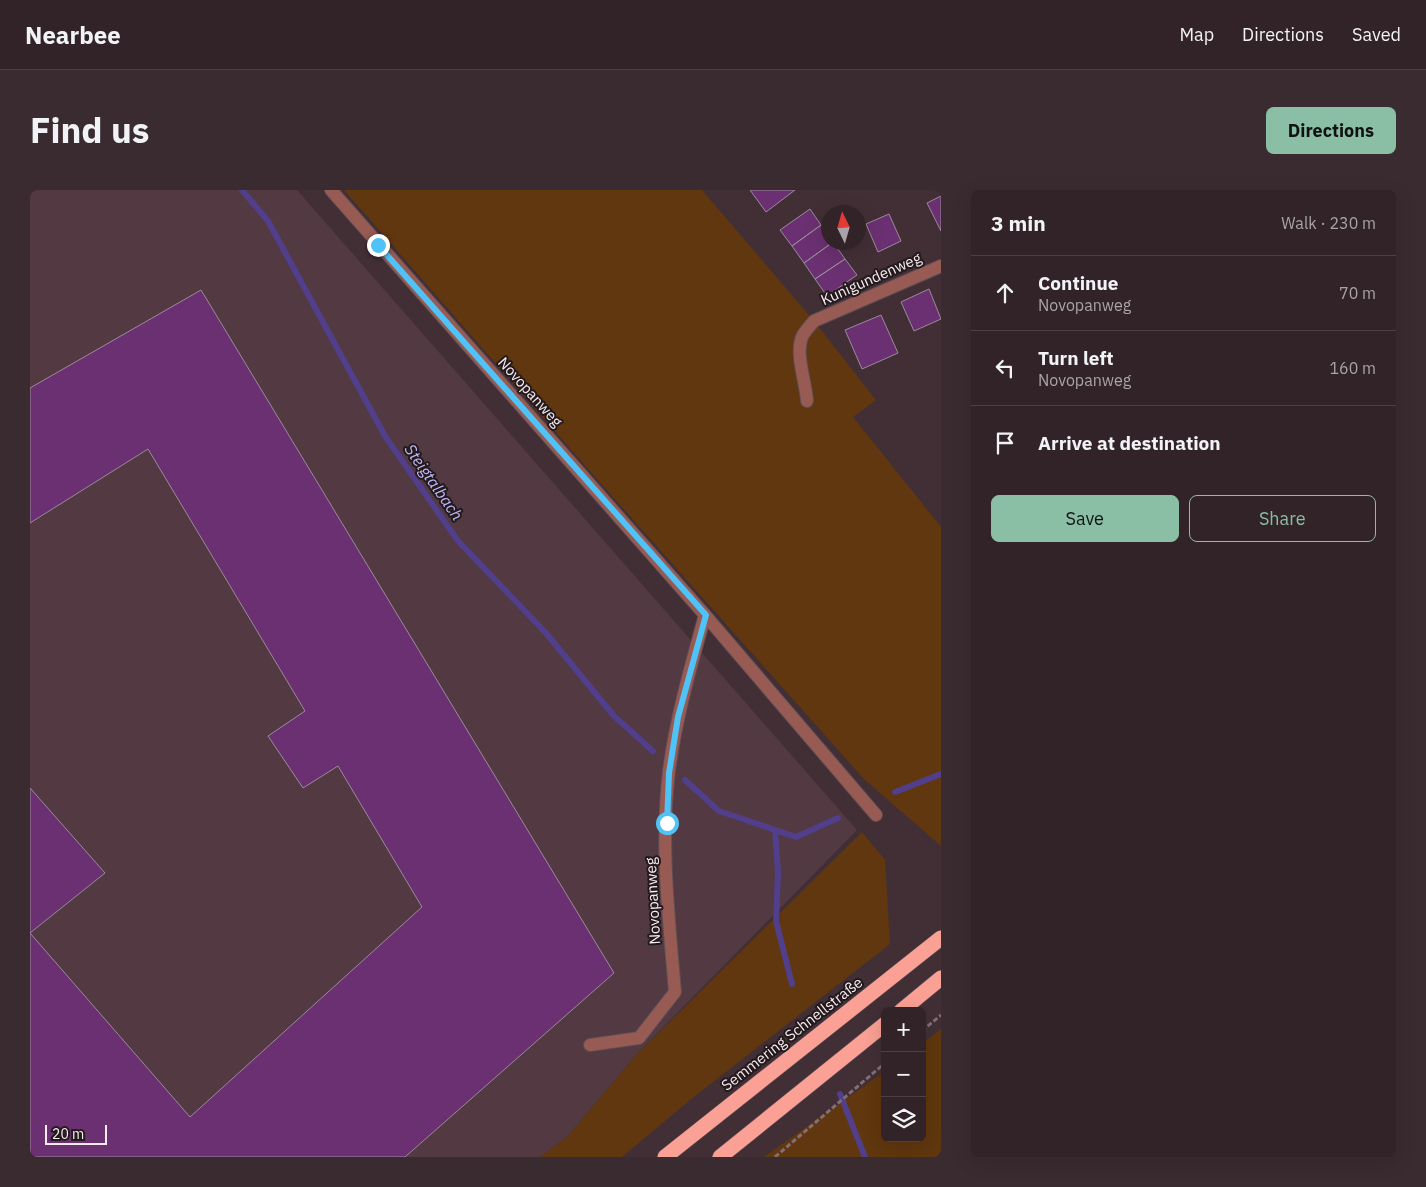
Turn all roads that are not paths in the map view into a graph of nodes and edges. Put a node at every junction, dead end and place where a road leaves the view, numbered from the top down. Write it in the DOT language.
graph roads {
  1 [pos="330,190"];
  2 [pos="941,266"];
  3 [pos="807,402"];
  4 [pos="706,615"];
  5 [pos="876,815"];
  6 [pos="941,938"];
  7 [pos="941,978"];
  8 [pos="906,1007"];
  9 [pos="881,1027"];
  10 [pos="590,1045"];
  11 [pos="665,1157"];
  12 [pos="720,1157"];
  1 -- 4 [label="street, Novopanweg"];
  2 -- 3 [label="street, Kunigundenweg"];
  4 -- 5 [label="street, Novopanweg"];
  4 -- 10 [label="street, Novopanweg"];
  6 -- 11 [label="highway, Semmering Schnellstraße"];
  7 -- 8 [label="highway"];
  9 -- 12 [label="highway"];
}
